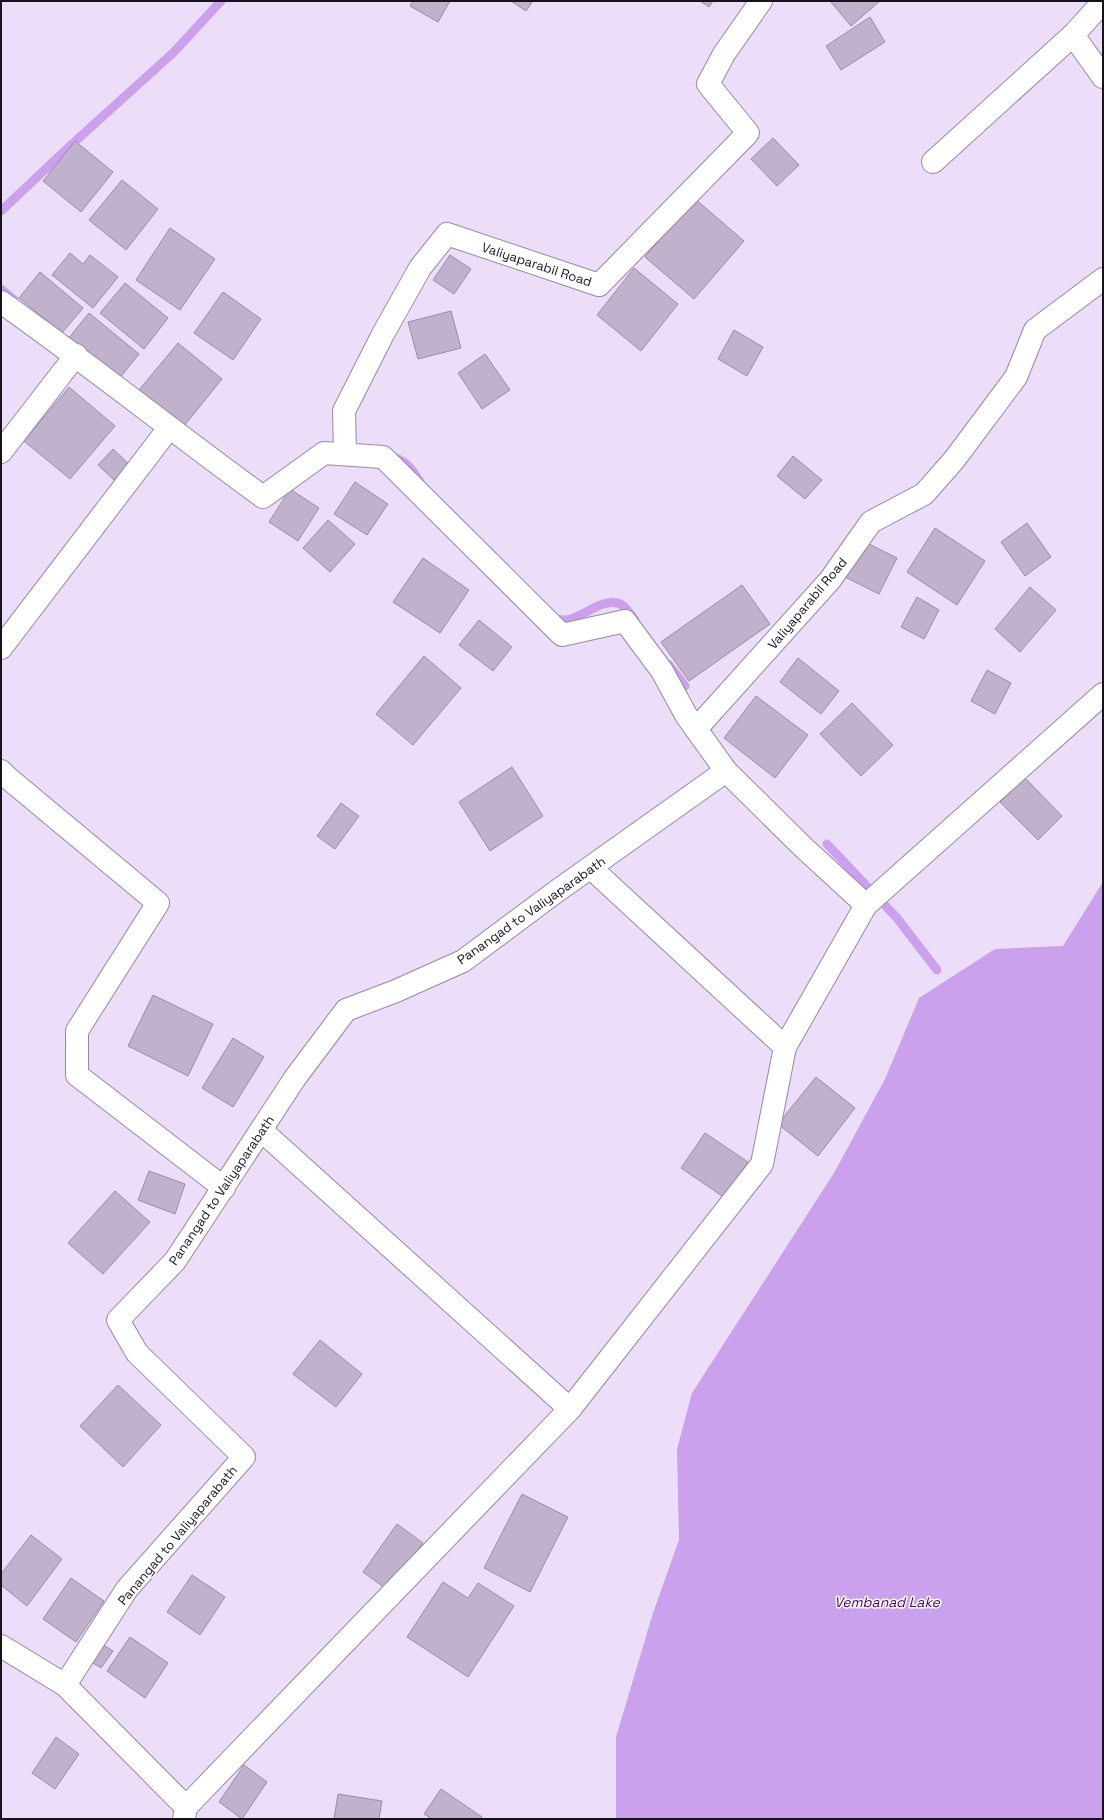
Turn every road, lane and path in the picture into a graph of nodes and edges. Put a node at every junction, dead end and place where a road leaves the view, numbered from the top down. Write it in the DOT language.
graph roads {
  1 [pos="761,1"];
  2 [pos="1103,2"];
  3 [pos="1073,35"];
  4 [pos="1103,77"];
  5 [pos="933,162"];
  6 [pos="1103,279"];
  7 [pos="1,302"];
  8 [pos="76,355"];
  9 [pos="169,428"];
  10 [pos="1,452"];
  11 [pos="345,454"];
  12 [pos="1,648"];
  13 [pos="1103,694"];
  14 [pos="696,729"];
  15 [pos="1,771"];
  16 [pos="726,771"];
  17 [pos="591,868"];
  18 [pos="866,905"];
  19 [pos="785,1047"];
  20 [pos="262,1131"];
  21 [pos="224,1188"];
  22 [pos="570,1409"];
  23 [pos="1,1646"];
  24 [pos="65,1685"];
  25 [pos="185,1813"];
  1 -- 11 [label="street, Valiyaparabil Road"];
  2 -- 3 [label="street"];
  3 -- 4 [label="street"];
  3 -- 5 [label="street"];
  6 -- 14 [label="street, Valiyaparabil Road"];
  7 -- 8 [label="street"];
  8 -- 9 [label="street"];
  8 -- 10 [label="street"];
  9 -- 11 [label="street"];
  9 -- 12 [label="street"];
  11 -- 14 [label="street"];
  13 -- 18 [label="street"];
  14 -- 16 [label="street"];
  15 -- 21 [label="street"];
  16 -- 17 [label="street, Panangad to Valiyaparabath"];
  16 -- 18 [label="street"];
  17 -- 19 [label="street"];
  17 -- 20 [label="street, Panangad to Valiyaparabath"];
  18 -- 19 [label="street"];
  19 -- 22 [label="street"];
  20 -- 21 [label="street, Panangad to Valiyaparabath"];
  20 -- 22 [label="street"];
  21 -- 24 [label="street, Panangad to Valiyaparabath"];
  22 -- 25 [label="street"];
  23 -- 24 [label="street"];
  24 -- 25 [label="street"];
}
